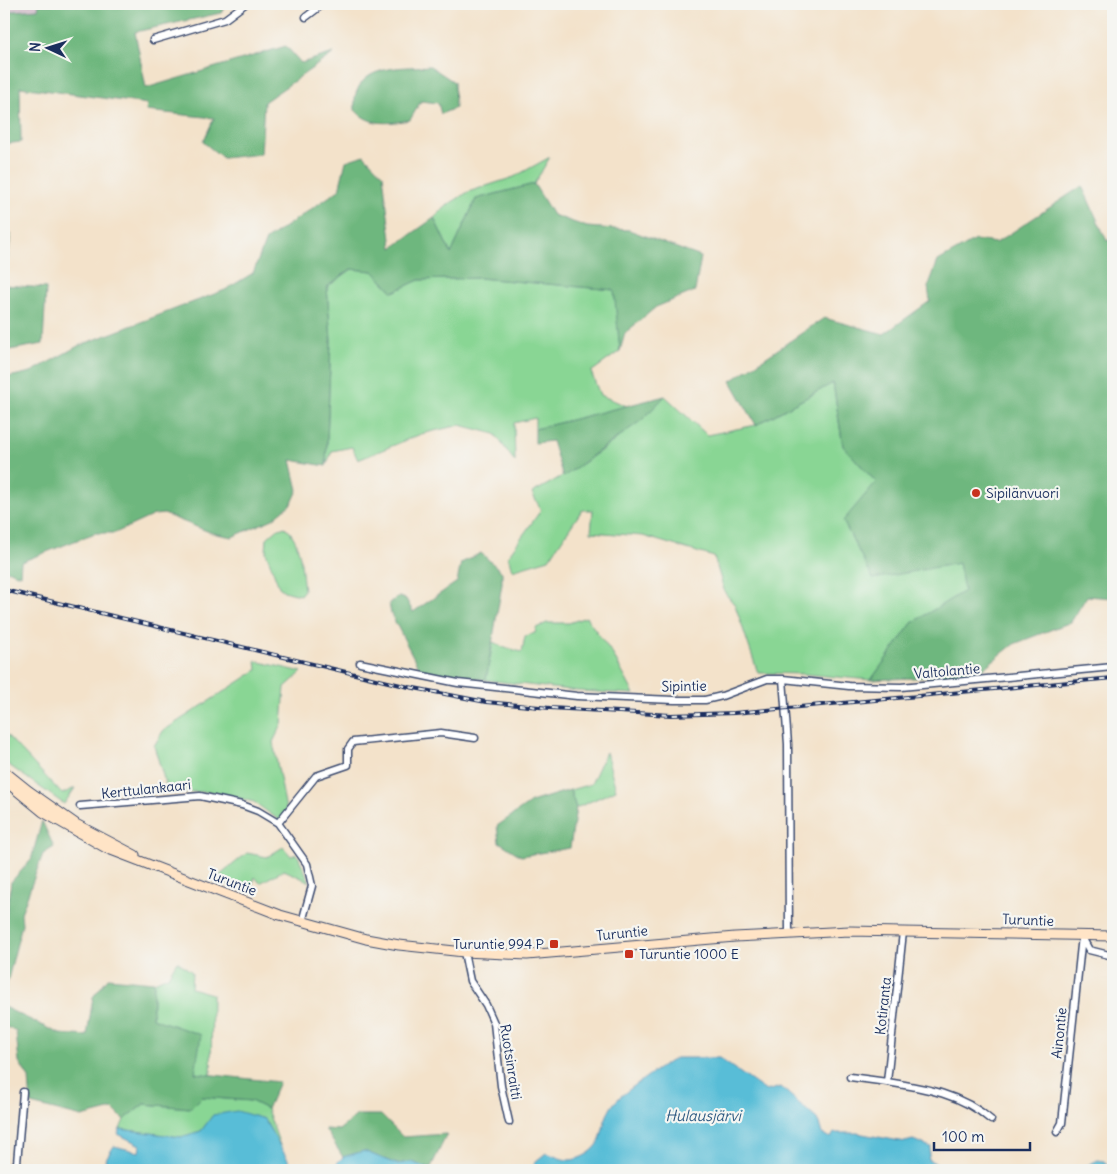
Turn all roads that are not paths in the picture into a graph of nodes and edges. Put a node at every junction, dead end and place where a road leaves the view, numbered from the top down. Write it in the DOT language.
graph roads {
  1 [pos="245,4"];
  2 [pos="323,4"];
  3 [pos="306,17"];
  4 [pos="153,40"];
  5 [pos="360,663"];
  6 [pos="1113,667"];
  7 [pos="783,679"];
  8 [pos="475,738"];
  9 [pos="4,771"];
  10 [pos="4,780"];
  11 [pos="80,806"];
  12 [pos="278,824"];
  13 [pos="148,863"];
  14 [pos="302,922"];
  15 [pos="903,932"];
  16 [pos="789,934"];
  17 [pos="1082,936"];
  18 [pos="1113,936"];
  19 [pos="464,952"];
  20 [pos="1113,956"];
  21 [pos="850,1077"];
  22 [pos="887,1082"];
  23 [pos="23,1092"];
  24 [pos="992,1120"];
  25 [pos="509,1122"];
  26 [pos="1058,1132"];
  27 [pos="4,1170"];
  1 -- 4 [label="street"];
  2 -- 3 [label="street"];
  5 -- 7 [label="street, Sipintie"];
  6 -- 7 [label="street, Valtolantie"];
  7 -- 16 [label="street"];
  8 -- 12 [label="street"];
  9 -- 13 [label="main road, Turuntie"];
  10 -- 13 [label="main road, Turuntie"];
  11 -- 12 [label="street, Kerttulankaari"];
  12 -- 14 [label="street, Kerttulankaari"];
  13 -- 14 [label="main road, Turuntie"];
  14 -- 19 [label="main road, Turuntie"];
  15 -- 16 [label="main road, Turuntie"];
  15 -- 17 [label="main road, Turuntie"];
  15 -- 22 [label="street, Kotiranta"];
  16 -- 19 [label="main road, Turuntie"];
  17 -- 18 [label="main road, Turuntie"];
  17 -- 20 [label="street"];
  17 -- 26 [label="street, Ainontie"];
  19 -- 25 [label="street, Ruotsinraitti"];
  21 -- 22 [label="street"];
  22 -- 24 [label="street"];
  23 -- 27 [label="street"];
}
